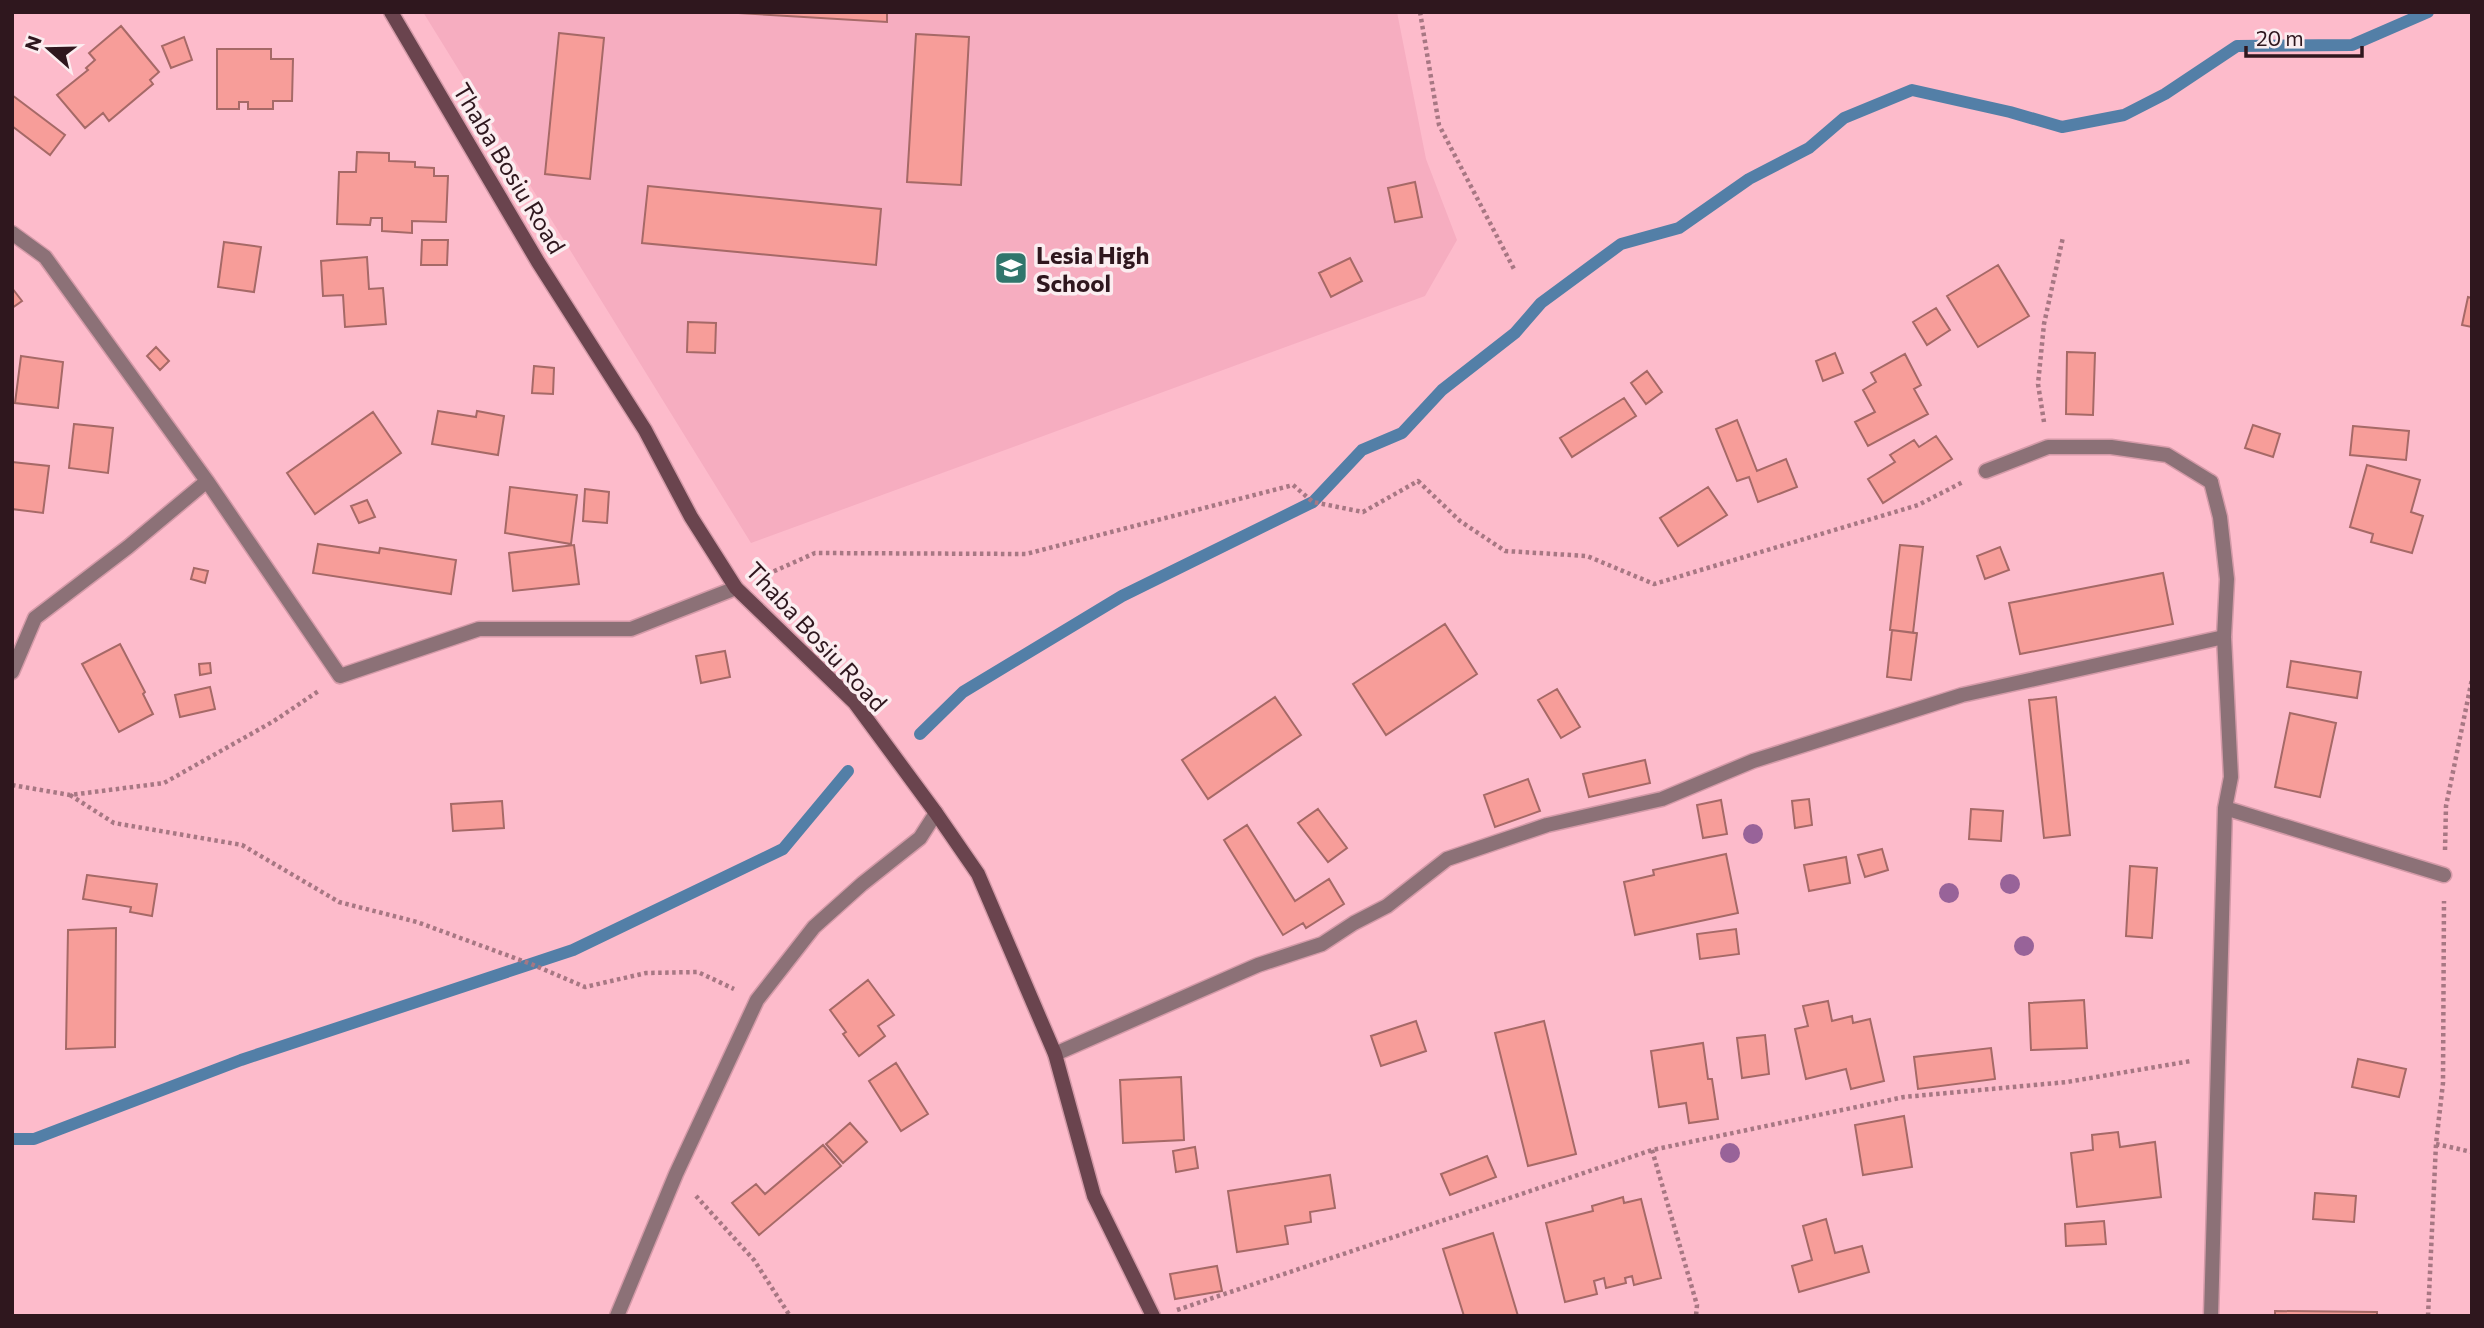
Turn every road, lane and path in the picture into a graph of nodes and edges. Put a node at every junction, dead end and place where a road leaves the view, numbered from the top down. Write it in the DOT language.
graph roads {
  1 [pos="391,12"];
  2 [pos="1420,12"];
  3 [pos="12,233"];
  4 [pos="2063,237"];
  5 [pos="1515,271"];
  6 [pos="2048,447"];
  7 [pos="1986,471"];
  8 [pos="206,481"];
  9 [pos="736,588"];
  10 [pos="2224,637"];
  11 [pos="12,672"];
  12 [pos="340,676"];
  13 [pos="2472,679"];
  14 [pos="12,785"];
  15 [pos="70,795"];
  16 [pos="2225,808"];
  17 [pos="936,813"];
  18 [pos="2444,875"];
  19 [pos="757,1000"];
  20 [pos="1055,1054"];
  21 [pos="2219,1056"];
  22 [pos="2436,1144"];
  23 [pos="1651,1150"];
  24 [pos="2472,1152"];
  25 [pos="676,1174"];
  26 [pos="1173,1311"];
  27 [pos="617,1316"];
  28 [pos="790,1316"];
  29 [pos="1153,1316"];
  30 [pos="1696,1316"];
  31 [pos="2211,1316"];
  32 [pos="2428,1316"];
  1 -- 9 [label="street, Thaba Bosiu Road"];
  2 -- 5 [label="path"];
  3 -- 8 [label="street"];
  4 -- 6 [label="path"];
  6 -- 7 [label="street"];
  6 -- 10 [label="street"];
  7 -- 9 [label="path"];
  8 -- 11 [label="street"];
  8 -- 12 [label="street"];
  9 -- 12 [label="street"];
  9 -- 17 [label="street, Thaba Bosiu Road"];
  10 -- 16 [label="street"];
  10 -- 20 [label="street"];
  12 -- 15 [label="path"];
  13 -- 18 [label="path"];
  14 -- 15 [label="path"];
  15 -- 19 [label="path"];
  16 -- 18 [label="street"];
  16 -- 21 [label="street"];
  17 -- 19 [label="street"];
  17 -- 20 [label="street, Thaba Bosiu Road"];
  18 -- 22 [label="path"];
  19 -- 25 [label="street"];
  20 -- 29 [label="street, Thaba Bosiu Road"];
  21 -- 23 [label="path"];
  21 -- 31 [label="street"];
  22 -- 24 [label="path"];
  22 -- 32 [label="path"];
  23 -- 26 [label="path"];
  23 -- 30 [label="path"];
  25 -- 27 [label="street"];
  25 -- 28 [label="path"];
}
